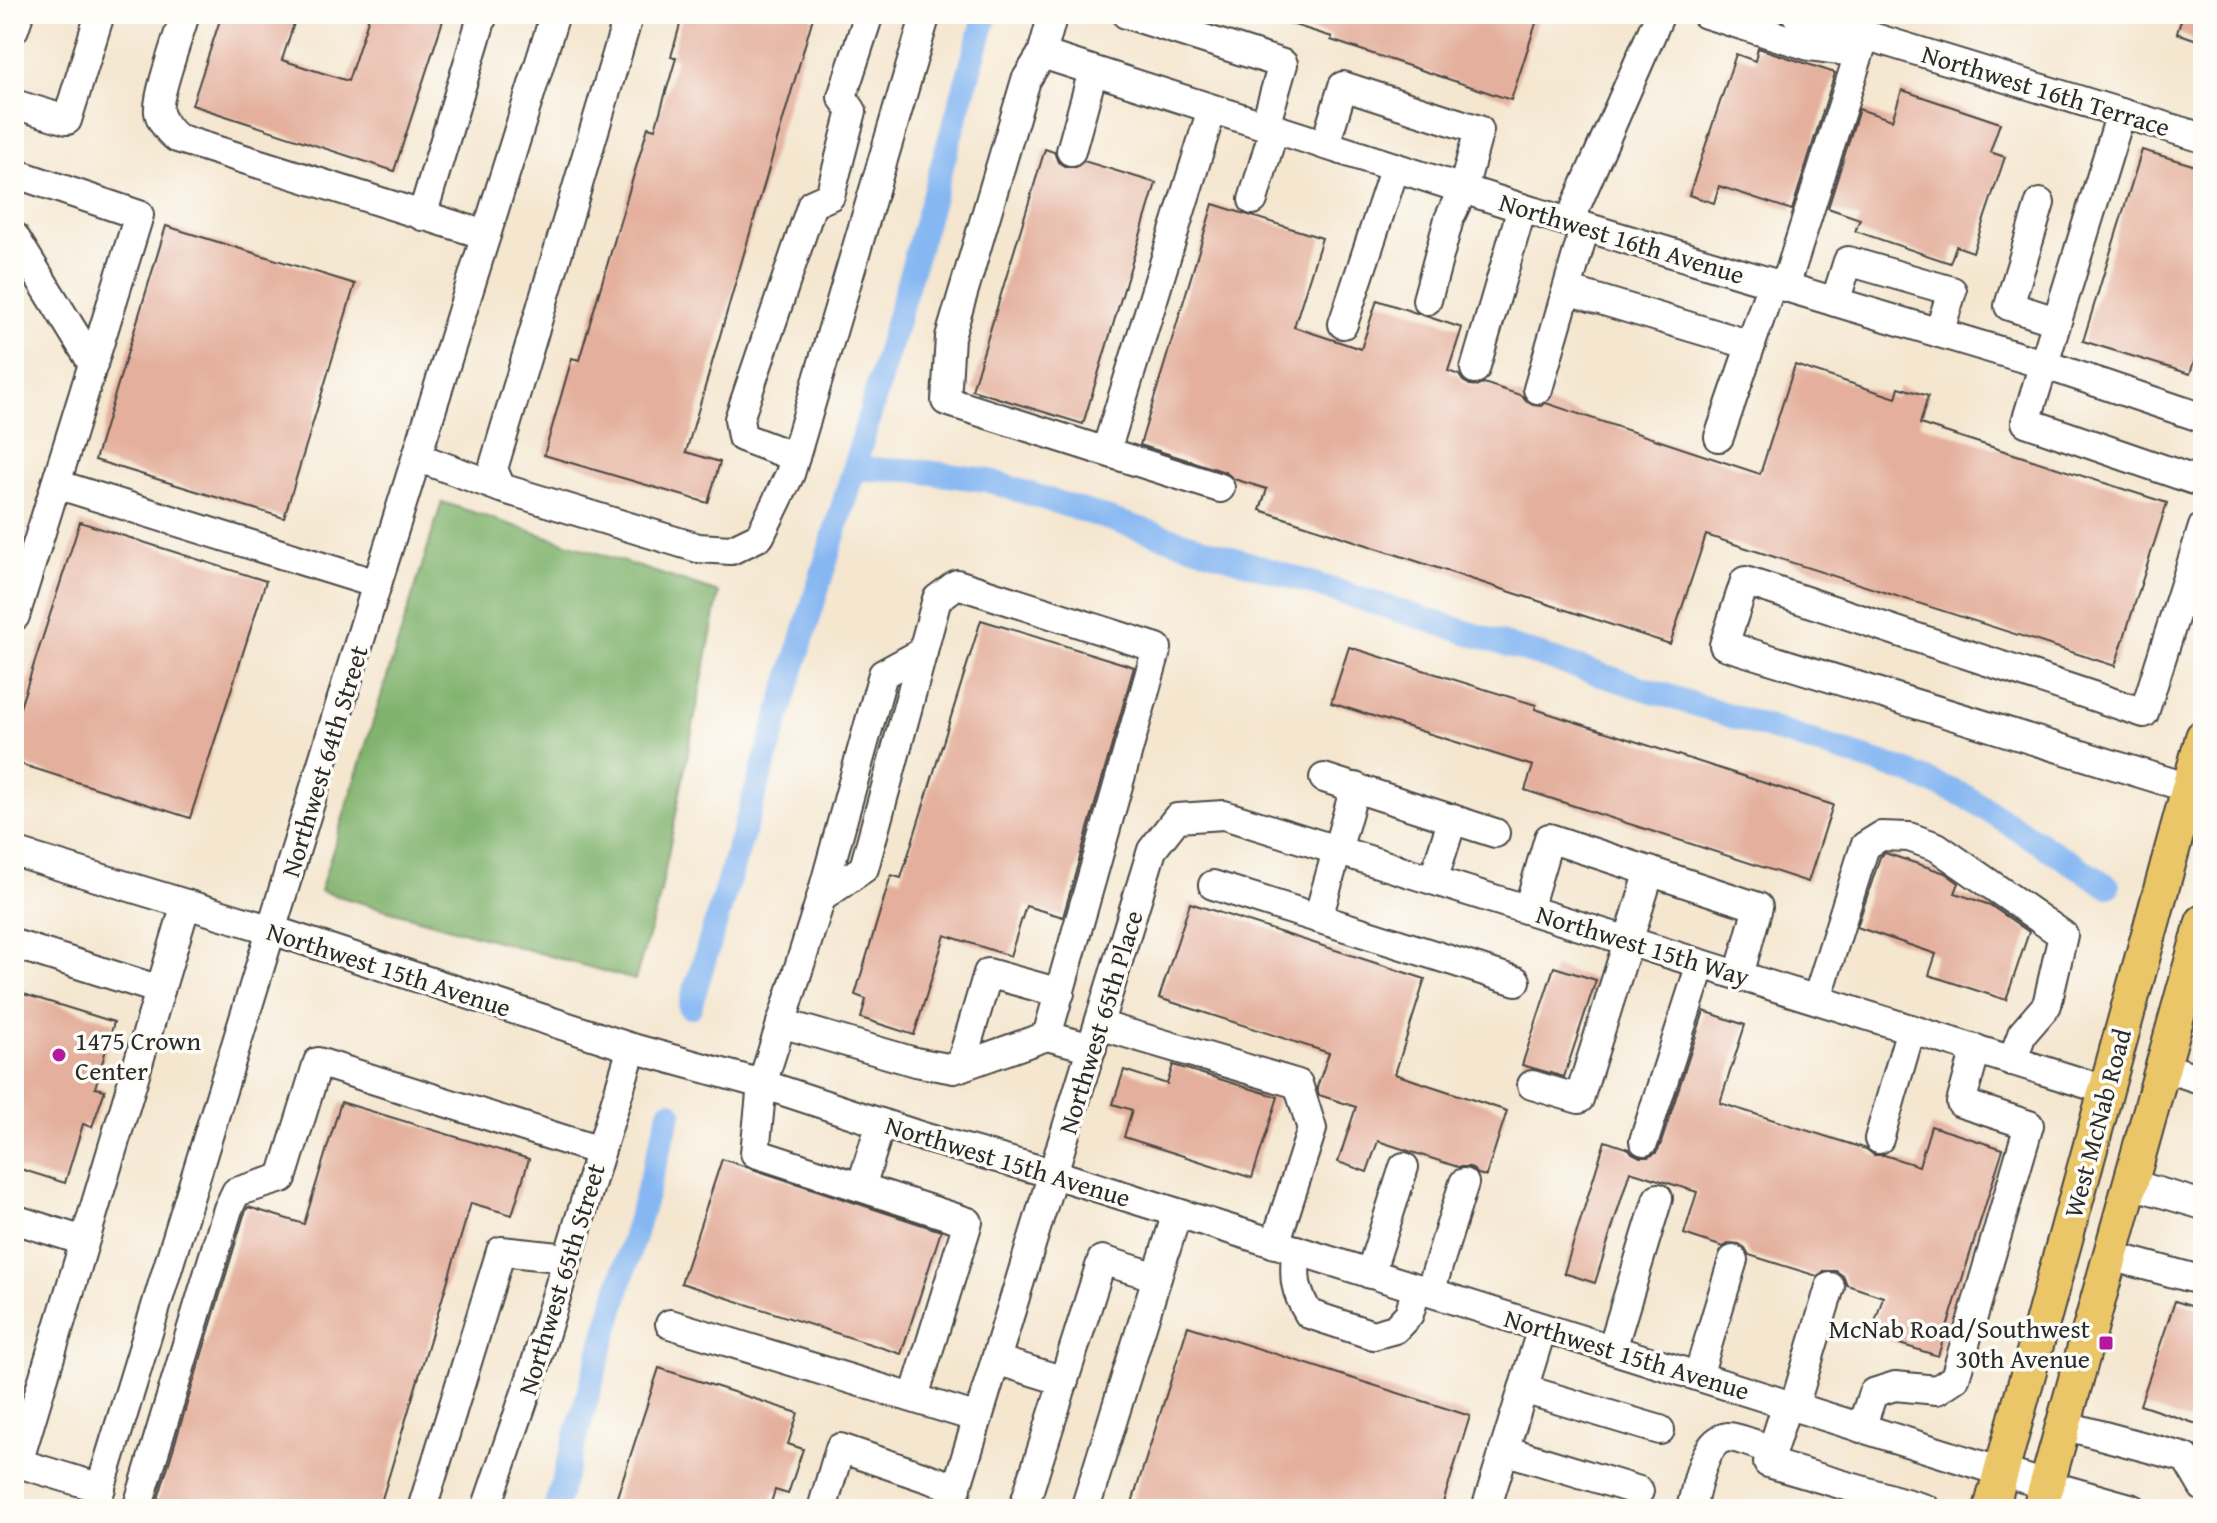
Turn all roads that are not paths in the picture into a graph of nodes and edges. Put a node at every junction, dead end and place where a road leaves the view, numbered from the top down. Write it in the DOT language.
graph roads {
  1 [pos="19,14"];
  2 [pos="100,14"];
  3 [pos="185,14"];
  4 [pos="483,14"];
  5 [pos="555,14"];
  6 [pos="629,14"];
  7 [pos="869,14"];
  8 [pos="926,14"];
  9 [pos="1053,14"];
  10 [pos="1126,14"];
  11 [pos="1660,14"];
  12 [pos="1706,14"];
  13 [pos="1796,14"];
  14 [pos="14,29"];
  15 [pos="1862,44"];
  16 [pos="1042,54"];
  17 [pos="1093,71"];
  18 [pos="14,104"];
  19 [pos="1212,109"];
  20 [pos="2121,113"];
  21 [pos="1270,127"];
  22 [pos="2203,138"];
  23 [pos="1325,145"];
  24 [pos="1071,151"];
  25 [pos="1395,167"];
  26 [pos="14,173"];
  27 [pos="1463,189"];
  28 [pos="1253,200"];
  29 [pos="2040,203"];
  30 [pos="1522,208"];
  31 [pos="422,216"];
  32 [pos="1577,225"];
  33 [pos="486,235"];
  34 [pos="14,236"];
  35 [pos="1779,285"];
  36 [pos="1567,290"];
  37 [pos="1427,300"];
  38 [pos="1835,302"];
  39 [pos="2056,321"];
  40 [pos="1343,324"];
  41 [pos="1939,333"];
  42 [pos="1751,345"];
  43 [pos="93,364"];
  44 [pos="2043,364"];
  45 [pos="1475,369"];
  46 [pos="1538,389"];
  47 [pos="2203,418"];
  48 [pos="1719,437"];
  49 [pos="1106,451"];
  50 [pos="417,457"];
  51 [pos="795,457"];
  52 [pos="2203,483"];
  53 [pos="56,484"];
  54 [pos="501,488"];
  55 [pos="1220,488"];
  56 [pos="2203,527"];
  57 [pos="377,584"];
  58 [pos="14,618"];
  59 [pos="2203,737"];
  60 [pos="1324,778"];
  61 [pos="1355,787"];
  62 [pos="2189,788"];
  63 [pos="1177,818"];
  64 [pos="1453,818"];
  65 [pos="1495,833"];
  66 [pos="1336,850"];
  67 [pos="14,852"];
  68 [pos="1650,871"];
  69 [pos="1433,880"];
  70 [pos="1213,885"];
  71 [pos="186,904"];
  72 [pos="1528,909"];
  73 [pos="1318,918"];
  74 [pos="2202,927"];
  75 [pos="272,930"];
  76 [pos="1628,941"];
  77 [pos="14,944"];
  78 [pos="1701,964"];
  79 [pos="1739,975"];
  80 [pos="1516,981"];
  81 [pos="160,990"];
  82 [pos="1060,993"];
  83 [pos="1817,999"];
  84 [pos="781,1023"];
  85 [pos="1911,1029"];
  86 [pos="1047,1036"];
  87 [pos="1095,1036"];
  88 [pos="632,1048"];
  89 [pos="1976,1049"];
  90 [pos="2012,1061"];
  91 [pos="960,1067"];
  92 [pos="2163,1067"];
  93 [pos="2203,1080"];
  94 [pos="762,1084"];
  95 [pos="1532,1085"];
  96 [pos="2106,1090"];
  97 [pos="881,1123"];
  98 [pos="1879,1139"];
  99 [pos="1644,1141"];
  100 [pos="600,1151"];
  101 [pos="1404,1167"];
  102 [pos="1054,1174"];
  103 [pos="195,1181"];
  104 [pos="1464,1183"];
  105 [pos="2131,1184"];
  106 [pos="861,1187"];
  107 [pos="236,1192"];
  108 [pos="1658,1198"];
  109 [pos="2203,1205"];
  110 [pos="1177,1213"];
  111 [pos="14,1219"];
  112 [pos="84,1241"];
  113 [pos="1286,1247"];
  114 [pos="2111,1256"];
  115 [pos="567,1258"];
  116 [pos="1733,1260"];
  117 [pos="1370,1274"];
  118 [pos="1157,1277"];
  119 [pos="2200,1280"];
  120 [pos="1830,1287"];
  121 [pos="1423,1290"];
  122 [pos="670,1324"];
  123 [pos="1542,1328"];
  124 [pos="1612,1349"];
  125 [pos="996,1360"];
  126 [pos="1698,1376"];
  127 [pos="1064,1381"];
  128 [pos="1523,1389"];
  129 [pos="914,1397"];
  130 [pos="1790,1405"];
  131 [pos="978,1418"];
  132 [pos="2063,1425"];
  133 [pos="1861,1428"];
  134 [pos="1660,1430"];
  135 [pos="1504,1450"];
  136 [pos="1772,1450"];
  137 [pos="2002,1472"];
  138 [pos="2203,1487"];
  139 [pos="1639,1491"];
  140 [pos="2043,1496"];
  141 [pos="954,1498"];
  142 [pos="97,1499"];
  143 [pos="137,1509"];
  144 [pos="422,1509"];
  145 [pos="486,1509"];
  146 [pos="822,1509"];
  147 [pos="1023,1509"];
  148 [pos="1085,1509"];
  149 [pos="1486,1509"];
  150 [pos="1691,1509"];
  151 [pos="1926,1509"];
  152 [pos="1991,1509"];
  153 [pos="2133,1509"];
  1 -- 14 [label="street"];
  2 -- 18 [label="street"];
  3 -- 31 [label="street"];
  4 -- 31 [label="street"];
  5 -- 33 [label="street, Northwest 64th Street"];
  6 -- 54 [label="street"];
  7 -- 51 [label="street"];
  8 -- 51 [label="street"];
  9 -- 16 [label="street"];
  10 -- 21 [label="street"];
  11 -- 32 [label="street"];
  12 -- 15 [label="street"];
  13 -- 15 [label="street, Northwest 16th Terrace"];
  15 -- 20 [label="street, Northwest 16th Terrace"];
  15 -- 35 [label="street"];
  16 -- 17 [label="street, Northwest 16th Avenue"];
  16 -- 49 [label="street"];
  17 -- 19 [label="street, Northwest 16th Avenue"];
  17 -- 24 [label="street"];
  19 -- 21 [label="street, Northwest 16th Avenue"];
  19 -- 49 [label="street"];
  20 -- 22 [label="street, Northwest 16th Terrace"];
  20 -- 39 [label="street"];
  21 -- 23 [label="street, Northwest 16th Avenue"];
  21 -- 28 [label="street"];
  23 -- 25 [label="street, Northwest 16th Avenue"];
  23 -- 27 [label="street"];
  25 -- 27 [label="street, Northwest 16th Avenue"];
  25 -- 40 [label="street"];
  26 -- 43 [label="street"];
  27 -- 30 [label="street, Northwest 16th Avenue"];
  27 -- 37 [label="street"];
  29 -- 39 [label="street"];
  30 -- 32 [label="street, Northwest 16th Avenue"];
  30 -- 45 [label="street"];
  31 -- 33 [label="street"];
  32 -- 35 [label="street, Northwest 16th Avenue"];
  32 -- 36 [label="street"];
  33 -- 50 [label="street, Northwest 64th Street"];
  34 -- 43 [label="street"];
  35 -- 38 [label="street, Northwest 16th Avenue"];
  35 -- 42 [label="street"];
  36 -- 42 [label="street"];
  36 -- 46 [label="street"];
  38 -- 41 [label="street, Northwest 16th Avenue"];
  38 -- 41 [label="street"];
  39 -- 44 [label="street"];
  41 -- 44 [label="street, Northwest 16th Avenue"];
  42 -- 48 [label="street"];
  43 -- 53 [label="street"];
  44 -- 47 [label="street, Northwest 16th Avenue"];
  44 -- 52 [label="street"];
  49 -- 55 [label="street"];
  50 -- 54 [label="street"];
  50 -- 57 [label="street, Northwest 64th Street"];
  51 -- 54 [label="street"];
  53 -- 57 [label="street"];
  53 -- 58 [label="street"];
  56 -- 62 [label="street"];
  57 -- 75 [label="street, Northwest 64th Street"];
  59 -- 62 [label="main road, West McNab Road"];
  60 -- 61 [label="street"];
  61 -- 64 [label="street"];
  61 -- 66 [label="street"];
  62 -- 96 [label="main road, West McNab Road"];
  63 -- 66 [label="street, Northwest 15th Way"];
  63 -- 87 [label="street, Northwest 65th Place"];
  64 -- 65 [label="street"];
  64 -- 69 [label="street"];
  66 -- 69 [label="street, Northwest 15th Way"];
  66 -- 73 [label="street"];
  67 -- 71 [label="street, Northwest 15th Avenue"];
  68 -- 72 [label="street"];
  68 -- 76 [label="street"];
  68 -- 79 [label="street"];
  69 -- 72 [label="street, Northwest 15th Way"];
  70 -- 73 [label="street"];
  71 -- 75 [label="street, Northwest 15th Avenue"];
  71 -- 81 [label="street"];
  72 -- 76 [label="street, Northwest 15th Way"];
  73 -- 80 [label="street"];
  74 -- 92 [label="main road, West McNab Road"];
  75 -- 88 [label="street, Northwest 15th Avenue"];
  75 -- 103 [label="street, Northwest 64th Street"];
  76 -- 78 [label="street, Northwest 15th Way"];
  76 -- 95 [label="street"];
  77 -- 81 [label="street"];
  78 -- 79 [label="street, Northwest 15th Way"];
  78 -- 99 [label="street"];
  79 -- 83 [label="street, Northwest 15th Way"];
  81 -- 112 [label="street"];
  82 -- 84 [label="street"];
  82 -- 86 [label="street"];
  82 -- 91 [label="street"];
  83 -- 85 [label="street, Northwest 15th Way"];
  83 -- 90 [label="street"];
  84 -- 91 [label="street"];
  84 -- 94 [label="street"];
  85 -- 89 [label="street, Northwest 15th Way"];
  85 -- 98 [label="street"];
  86 -- 87 [label="street"];
  86 -- 91 [label="street"];
  87 -- 102 [label="street, Northwest 65th Place"];
  87 -- 113 [label="street"];
  88 -- 94 [label="street, Northwest 15th Avenue"];
  88 -- 100 [label="street, Northwest 65th Street"];
  89 -- 90 [label="street, Northwest 15th Way"];
  89 -- 133 [label="street"];
  90 -- 96 [label="street, Northwest 15th Way"];
  92 -- 93 [label="street"];
  92 -- 105 [label="main road, West McNab Road"];
  94 -- 97 [label="street, Northwest 15th Avenue"];
  94 -- 106 [label="street"];
  96 -- 137 [label="main road, West McNab Road"];
  97 -- 102 [label="street, Northwest 15th Avenue"];
  97 -- 106 [label="street"];
  100 -- 107 [label="street"];
  100 -- 115 [label="street, Northwest 65th Street"];
  101 -- 117 [label="street"];
  102 -- 110 [label="street, Northwest 15th Avenue"];
  102 -- 125 [label="street, Northwest 65th Place"];
  103 -- 107 [label="street"];
  103 -- 142 [label="street, Northwest 64th Street"];
  104 -- 121 [label="street"];
  105 -- 109 [label="street"];
  105 -- 114 [label="main road, West McNab Road"];
  106 -- 129 [label="street"];
  107 -- 143 [label="street"];
  108 -- 124 [label="street"];
  110 -- 113 [label="street, Northwest 15th Avenue"];
  110 -- 118 [label="street"];
  111 -- 112 [label="street"];
  112 -- 142 [label="street"];
  113 -- 117 [label="street, Northwest 15th Avenue"];
  113 -- 121 [label="street"];
  114 -- 119 [label="street"];
  114 -- 132 [label="main road, West McNab Road"];
  115 -- 144 [label="street"];
  115 -- 145 [label="street, Northwest 65th Street"];
  116 -- 126 [label="street"];
  117 -- 121 [label="street, Northwest 15th Avenue"];
  118 -- 127 [label="street"];
  118 -- 148 [label="street"];
  120 -- 130 [label="street"];
  121 -- 123 [label="street, Northwest 15th Avenue"];
  122 -- 129 [label="street"];
  123 -- 124 [label="street, Northwest 15th Avenue"];
  123 -- 128 [label="street"];
  124 -- 126 [label="street, Northwest 15th Avenue"];
  125 -- 127 [label="street"];
  125 -- 131 [label="street, Northwest 65th Place"];
  126 -- 130 [label="street, Northwest 15th Avenue"];
  127 -- 147 [label="street"];
  128 -- 134 [label="street"];
  128 -- 135 [label="street"];
  129 -- 131 [label="street"];
  130 -- 133 [label="street, Northwest 15th Avenue"];
  130 -- 136 [label="street"];
  131 -- 141 [label="street, Northwest 65th Place"];
  132 -- 138 [label="street"];
  132 -- 140 [label="main road, West McNab Road"];
  133 -- 137 [label="street, Northwest 15th Avenue"];
  135 -- 139 [label="street"];
  135 -- 149 [label="street"];
  136 -- 150 [label="street"];
  136 -- 151 [label="street"];
  137 -- 140 [label="street, Northwest 15th Avenue"];
  137 -- 152 [label="main road, West McNab Road"];
  140 -- 153 [label="street, Northwest 15th Avenue"];
  141 -- 146 [label="street"];
}
